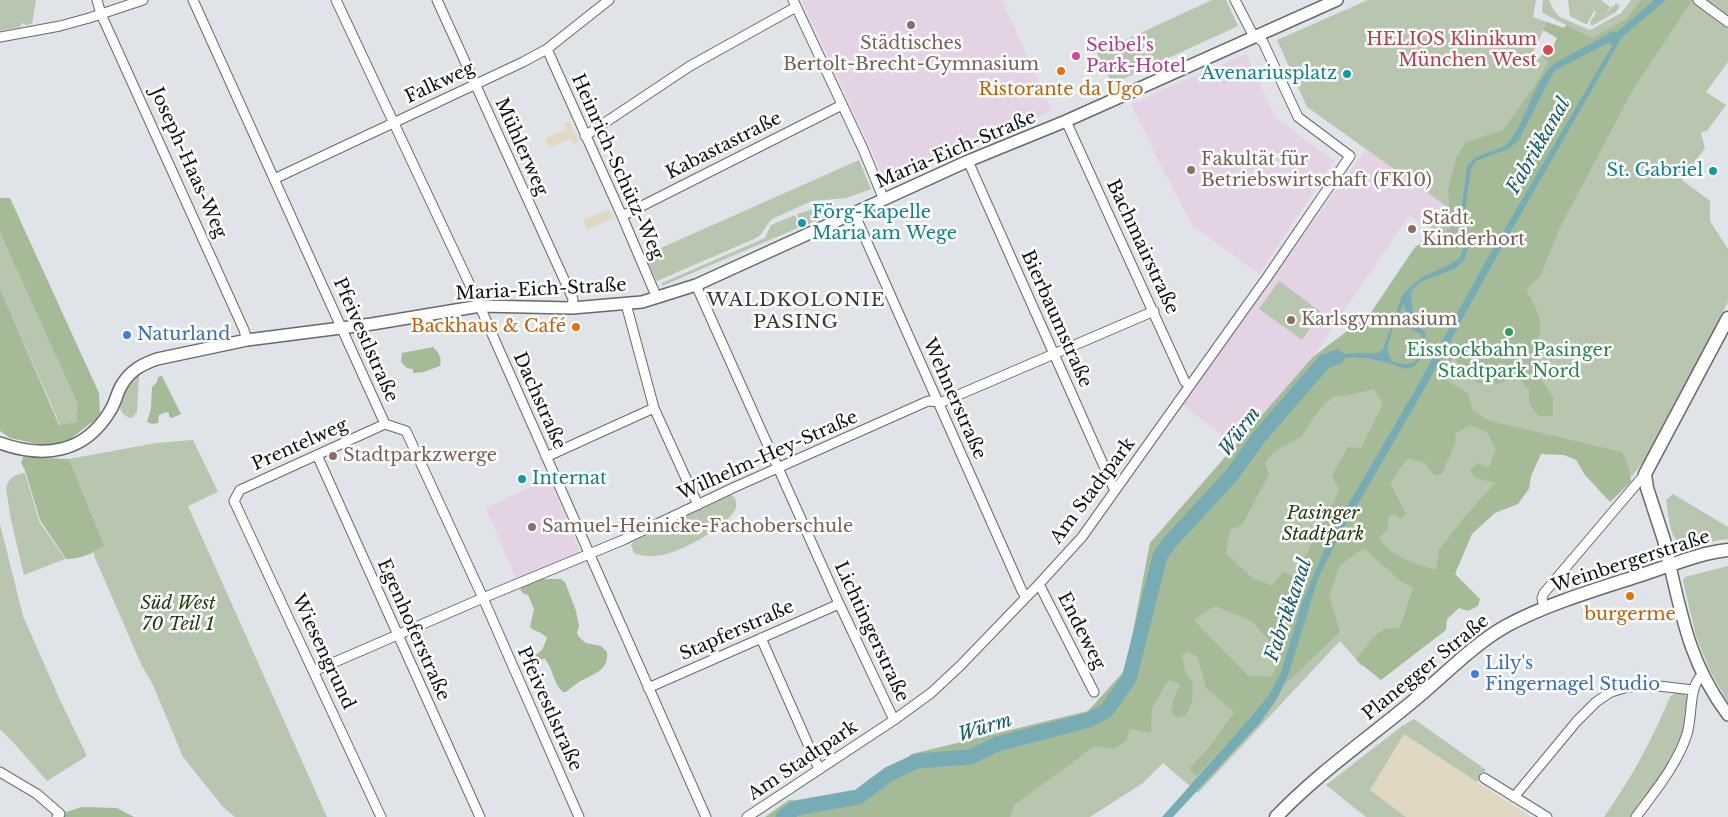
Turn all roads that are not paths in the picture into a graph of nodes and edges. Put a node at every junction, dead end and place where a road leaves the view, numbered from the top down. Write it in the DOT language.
graph roads {
  1 [pos="97,0"];
  2 [pos="143,0"];
  3 [pos="193,0"];
  4 [pos="336,0"];
  5 [pos="437,0"];
  6 [pos="609,0"];
  7 [pos="1235,0"];
  8 [pos="1337,0"];
  9 [pos="1698,0"];
  10 [pos="794,3"];
  11 [pos="102,14"];
  12 [pos="1728,22"];
  13 [pos="0,37"];
  14 [pos="1255,37"];
  15 [pos="547,48"];
  16 [pos="475,84"];
  17 [pos="842,105"];
  18 [pos="1066,121"];
  19 [pos="394,123"];
  20 [pos="585,136"];
  21 [pos="968,161"];
  22 [pos="274,179"];
  23 [pos="884,200"];
  24 [pos="854,213"];
  25 [pos="622,216"];
  26 [pos="696,285"];
  27 [pos="656,298"];
  28 [pos="626,304"];
  29 [pos="480,306"];
  30 [pos="572,308"];
  31 [pos="1154,311"];
  32 [pos="1728,318"];
  33 [pos="341,328"];
  34 [pos="247,340"];
  35 [pos="1054,354"];
  36 [pos="1190,385"];
  37 [pos="937,402"];
  38 [pos="654,408"];
  39 [pos="385,424"];
  40 [pos="0,443"];
  41 [pos="317,455"];
  42 [pos="546,457"];
  43 [pos="778,468"];
  44 [pos="1645,474"];
  45 [pos="1115,491"];
  46 [pos="234,501"];
  47 [pos="698,504"];
  48 [pos="1728,550"];
  49 [pos="590,554"];
  50 [pos="1670,566"];
  51 [pos="1039,584"];
  52 [pos="1026,597"];
  53 [pos="483,598"];
  54 [pos="839,604"];
  55 [pos="1544,608"];
  56 [pos="397,635"];
  57 [pos="761,638"];
  58 [pos="314,671"];
  59 [pos="1702,675"];
  60 [pos="648,688"];
  61 [pos="1693,690"];
  62 [pos="1094,692"];
  63 [pos="1728,715"];
  64 [pos="894,720"];
  65 [pos="819,769"];
  66 [pos="0,772"];
  67 [pos="1484,778"];
  68 [pos="1514,797"];
  69 [pos="58,815"];
  70 [pos="382,817"];
  71 [pos="480,817"];
  72 [pos="579,817"];
  73 [pos="706,817"];
  74 [pos="747,817"];
  75 [pos="1276,817"];
  76 [pos="1547,817"];
  77 [pos="1636,817"];
  1 -- 11 [label="street, Joseph-Haas-Weg"];
  2 -- 11 [label="street"];
  3 -- 22 [label="street, Pfeivestlstraße"];
  4 -- 19 [label="street, Dachstraße"];
  5 -- 16 [label="street, Mühlerweg"];
  6 -- 15 [label="street, Falkweg"];
  7 -- 14 [label="street"];
  8 -- 14 [label="street, Maria-Eich-Straße"];
  9 -- 12 [label="street"];
  10 -- 17 [label="street"];
  10 -- 20 [label="street"];
  11 -- 13 [label="street"];
  11 -- 34 [label="street, Joseph-Haas-Weg"];
  14 -- 18 [label="street, Maria-Eich-Straße"];
  14 -- 36 [label="street, Am Stadtpark"];
  15 -- 16 [label="street, Falkweg"];
  15 -- 20 [label="street, Heinrich-Schütz-Weg"];
  16 -- 19 [label="street, Falkweg"];
  16 -- 30 [label="street, Mühlerweg"];
  17 -- 23 [label="street"];
  17 -- 25 [label="street, Kabastastraße"];
  18 -- 21 [label="street, Maria-Eich-Straße"];
  18 -- 31 [label="street, Bachmairstraße"];
  19 -- 22 [label="street, Falkweg"];
  19 -- 29 [label="street, Dachstraße"];
  20 -- 25 [label="street, Heinrich-Schütz-Weg"];
  21 -- 23 [label="street, Maria-Eich-Straße"];
  21 -- 35 [label="street, Bierbaumstraße"];
  22 -- 33 [label="street, Pfeivestlstraße"];
  23 -- 24 [label="street, Maria-Eich-Straße"];
  24 -- 26 [label="street, Maria-Eich-Straße"];
  24 -- 37 [label="street, Wehnerstraße"];
  25 -- 27 [label="street, Heinrich-Schütz-Weg"];
  26 -- 27 [label="street, Maria-Eich-Straße"];
  26 -- 43 [label="street, Lichtingerstraße"];
  27 -- 28 [label="street, Maria-Eich-Straße"];
  28 -- 30 [label="street, Maria-Eich-Straße"];
  28 -- 38 [label="street"];
  29 -- 30 [label="street, Maria-Eich-Straße"];
  29 -- 33 [label="street, Maria-Eich-Straße"];
  29 -- 42 [label="street, Dachstraße"];
  31 -- 35 [label="street, Wilhelm-Hey-Straße"];
  31 -- 36 [label="street, Bachmairstraße"];
  32 -- 44 [label="main road"];
  33 -- 34 [label="street, Maria-Eich-Straße"];
  33 -- 39 [label="street, Pfeivestlstraße"];
  34 -- 40 [label="street, Maria-Eich-Straße"];
  35 -- 37 [label="street, Wilhelm-Hey-Straße"];
  35 -- 45 [label="street, Bierbaumstraße"];
  36 -- 45 [label="street, Am Stadtpark"];
  37 -- 43 [label="street, Wilhelm-Hey-Straße"];
  37 -- 52 [label="street, Wehnerstraße"];
  38 -- 42 [label="street"];
  38 -- 47 [label="street"];
  39 -- 41 [label="street, Prentelweg"];
  39 -- 53 [label="street, Pfeivestlstraße"];
  41 -- 46 [label="street, Prentelweg"];
  41 -- 56 [label="street, Egenhoferstraße"];
  42 -- 49 [label="street, Dachstraße"];
  43 -- 47 [label="street, Wilhelm-Hey-Straße"];
  43 -- 54 [label="street, Lichtingerstraße"];
  44 -- 50 [label="main road"];
  44 -- 55 [label="street"];
  45 -- 51 [label="street, Am Stadtpark"];
  46 -- 58 [label="street, Wiesengrund"];
  47 -- 49 [label="street, Wilhelm-Hey-Straße"];
  48 -- 50 [label="main road, Weinbergerstraße"];
  49 -- 53 [label="street, Wilhelm-Hey-Straße"];
  49 -- 60 [label="street, Dachstraße"];
  50 -- 55 [label="main road, Weinbergerstraße"];
  50 -- 59 [label="street"];
  51 -- 52 [label="street, Am Stadtpark"];
  51 -- 62 [label="street, Endeweg"];
  52 -- 64 [label="street, Am Stadtpark"];
  53 -- 56 [label="street, Wilhelm-Hey-Straße"];
  53 -- 72 [label="street, Pfeivestlstraße"];
  54 -- 57 [label="street, Stapferstraße"];
  54 -- 64 [label="street, Lichtingerstraße"];
  55 -- 75 [label="main road, Planegger Straße"];
  56 -- 58 [label="street, Wilhelm-Hey-Straße"];
  56 -- 71 [label="street, Egenhoferstraße"];
  57 -- 60 [label="street, Stapferstraße"];
  57 -- 65 [label="street"];
  58 -- 70 [label="street, Wiesengrund"];
  59 -- 61 [label="street"];
  59 -- 63 [label="street"];
  60 -- 73 [label="street, Dachstraße"];
  61 -- 68 [label="street"];
  61 -- 77 [label="street"];
  64 -- 65 [label="street, Am Stadtpark"];
  65 -- 74 [label="street, Am Stadtpark"];
  66 -- 69 [label="street"];
  67 -- 68 [label="street"];
  68 -- 76 [label="street"];
}
